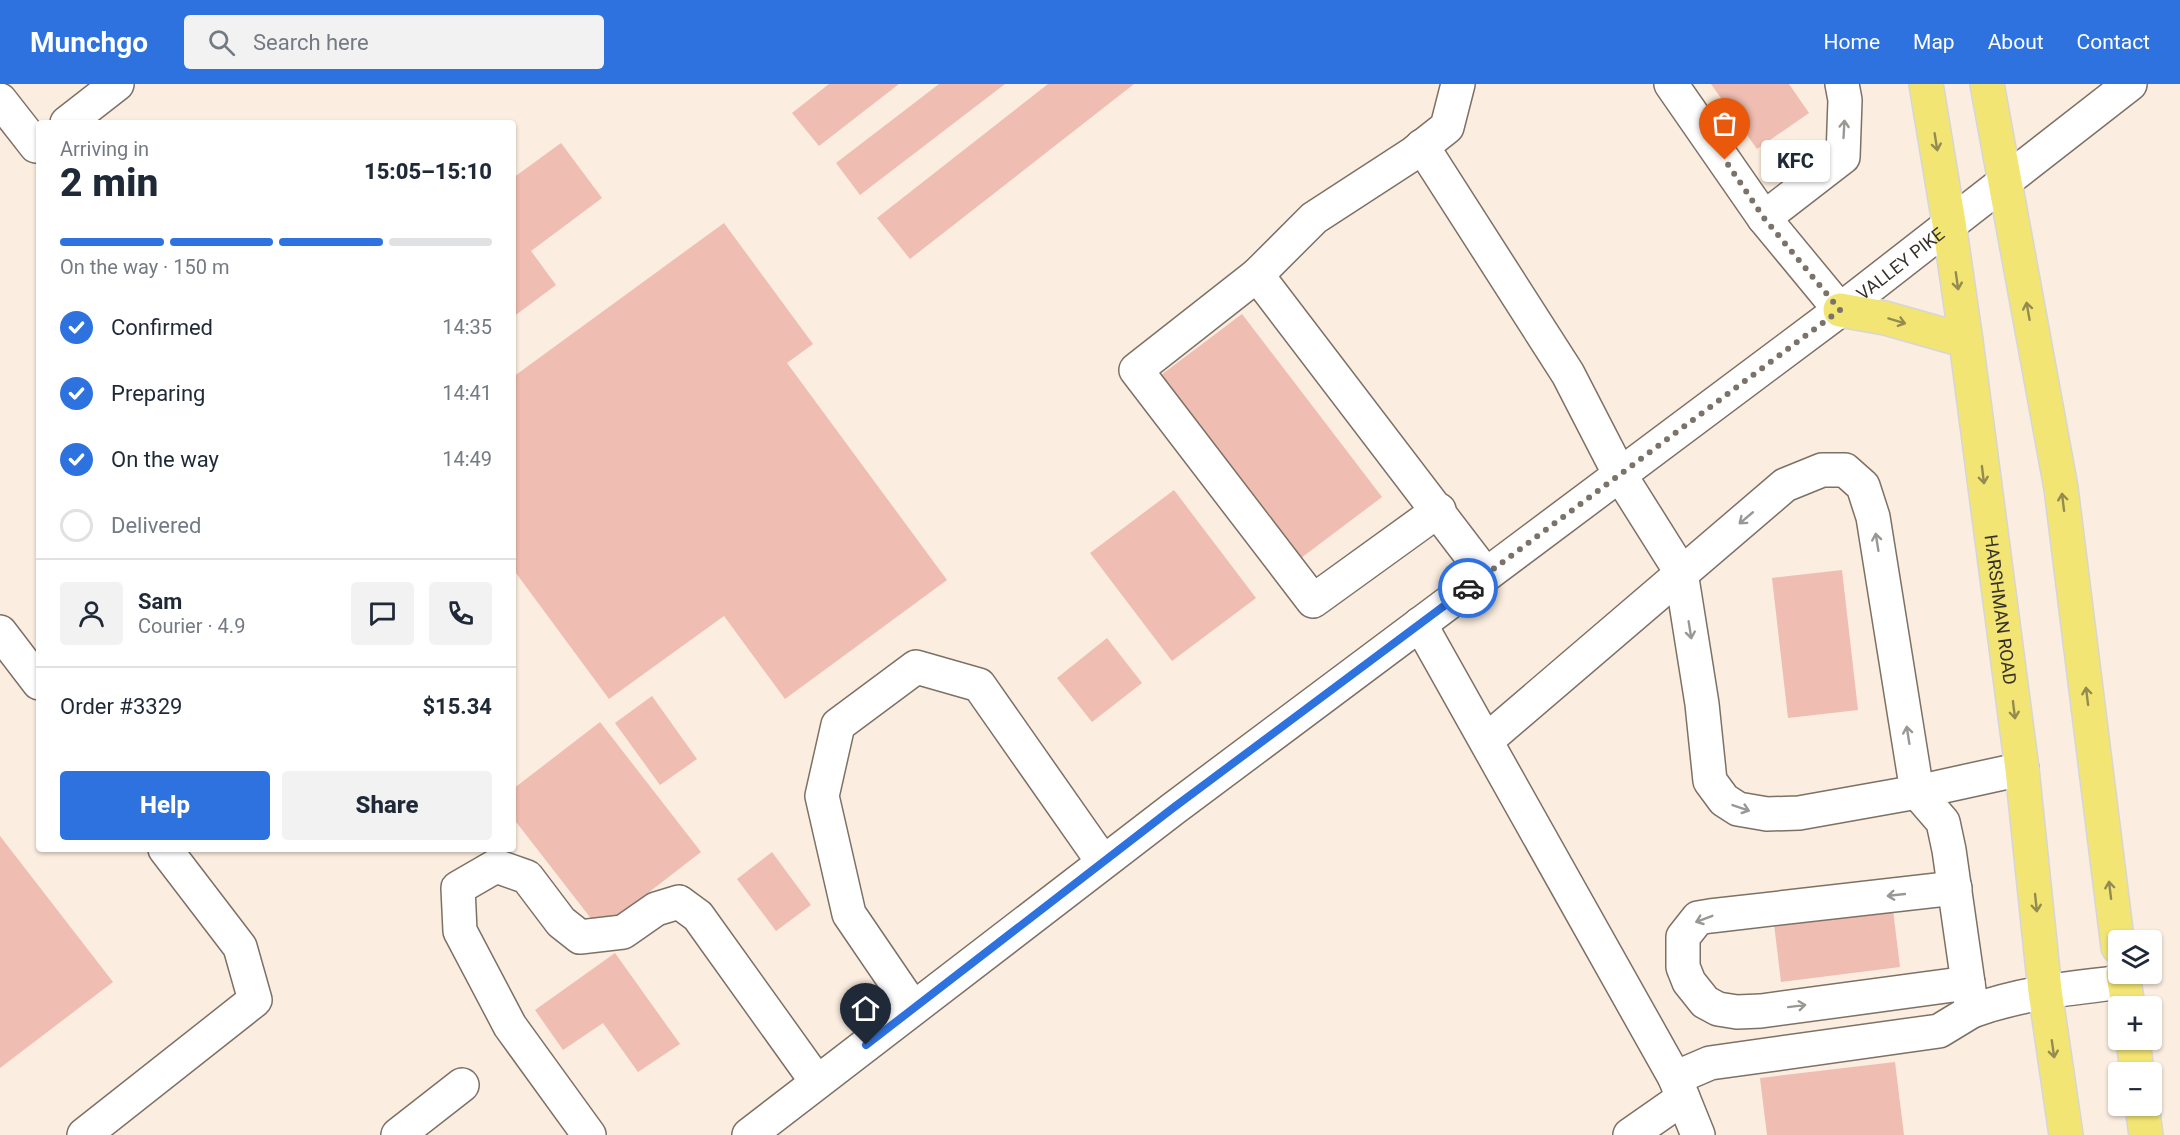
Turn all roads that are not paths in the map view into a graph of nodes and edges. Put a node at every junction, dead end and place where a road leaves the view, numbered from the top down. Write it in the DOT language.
graph roads {
  1 [pos="117,84"];
  2 [pos="1458,84"];
  3 [pos="1671,84"];
  4 [pos="1842,84"];
  5 [pos="1926,84"];
  6 [pos="1987,84"];
  7 [pos="2130,84"];
  8 [pos="0,100"];
  9 [pos="71,120"];
  10 [pos="36,146"];
  11 [pos="1422,146"];
  12 [pos="2005,183"];
  13 [pos="1764,218"];
  14 [pos="1949,223"];
  15 [pos="1257,275"];
  16 [pos="1840,310"];
  17 [pos="1966,341"];
  18 [pos="1620,475"];
  19 [pos="1438,510"];
  20 [pos="1681,572"];
  21 [pos="1486,575"];
  22 [pos="1420,624"];
  23 [pos="0,632"];
  24 [pos="36,679"];
  25 [pos="1487,740"];
  26 [pos="2022,769"];
  27 [pos="1917,792"];
  28 [pos="167,852"];
  29 [pos="1103,862"];
  30 [pos="1955,888"];
  31 [pos="2116,930"];
  32 [pos="2125,987"];
  33 [pos="2045,991"];
  34 [pos="1970,997"];
  35 [pos="914,1008"];
  36 [pos="818,1082"];
  37 [pos="462,1085"];
  38 [pos="1679,1088"];
  39 [pos="2143,1116"];
  40 [pos="84,1135"];
  41 [pos="398,1135"];
  42 [pos="589,1135"];
  43 [pos="749,1135"];
  44 [pos="1630,1135"];
  45 [pos="1698,1135"];
  46 [pos="2066,1135"];
  47 [pos="2146,1135"];
  1 -- 9 [label="street"];
  2 -- 11 [label="street"];
  3 -- 13 [label="street"];
  13 -- 4 [label="street, one-way"];
  5 -- 14 [label="main road, HARSHMAN ROAD, one-way"];
  6 -- 12 [label="main road"];
  7 -- 12 [label="street, VALLEY PIKE"];
  8 -- 10 [label="street"];
  11 -- 15 [label="street"];
  11 -- 18 [label="street"];
  12 -- 14 [label="street, VALLEY PIKE"];
  31 -- 12 [label="main road, one-way"];
  13 -- 16 [label="street"];
  14 -- 16 [label="street, VALLEY PIKE"];
  14 -- 17 [label="main road, HARSHMAN ROAD, one-way"];
  15 -- 19 [label="street"];
  15 -- 19 [label="street"];
  16 -- 17 [label="main road, one-way"];
  16 -- 18 [label="street, VALLEY PIKE"];
  17 -- 26 [label="main road, HARSHMAN ROAD, one-way"];
  18 -- 20 [label="street"];
  18 -- 21 [label="street, VALLEY PIKE"];
  19 -- 21 [label="street"];
  20 -- 25 [label="street"];
  20 -- 27 [label="street, one-way"];
  27 -- 20 [label="street, one-way"];
  21 -- 22 [label="street, VALLEY PIKE"];
  22 -- 25 [label="street"];
  22 -- 29 [label="street, VALLEY PIKE"];
  23 -- 24 [label="street"];
  25 -- 38 [label="street"];
  26 -- 27 [label="street"];
  26 -- 33 [label="main road, HARSHMAN ROAD, one-way"];
  27 -- 30 [label="street"];
  28 -- 40 [label="street"];
  29 -- 35 [label="street, VALLEY PIKE"];
  29 -- 35 [label="street"];
  30 -- 34 [label="street"];
  30 -- 34 [label="street, one-way"];
  32 -- 33 [label="street"];
  33 -- 34 [label="street"];
  33 -- 46 [label="main road, HARSHMAN ROAD, one-way"];
  34 -- 38 [label="street"];
  35 -- 36 [label="street, VALLEY PIKE"];
  36 -- 42 [label="street"];
  36 -- 43 [label="street, VALLEY PIKE"];
  37 -- 41 [label="street"];
  38 -- 44 [label="street"];
  38 -- 45 [label="street"];
  39 -- 47 [label="main road"];
}
